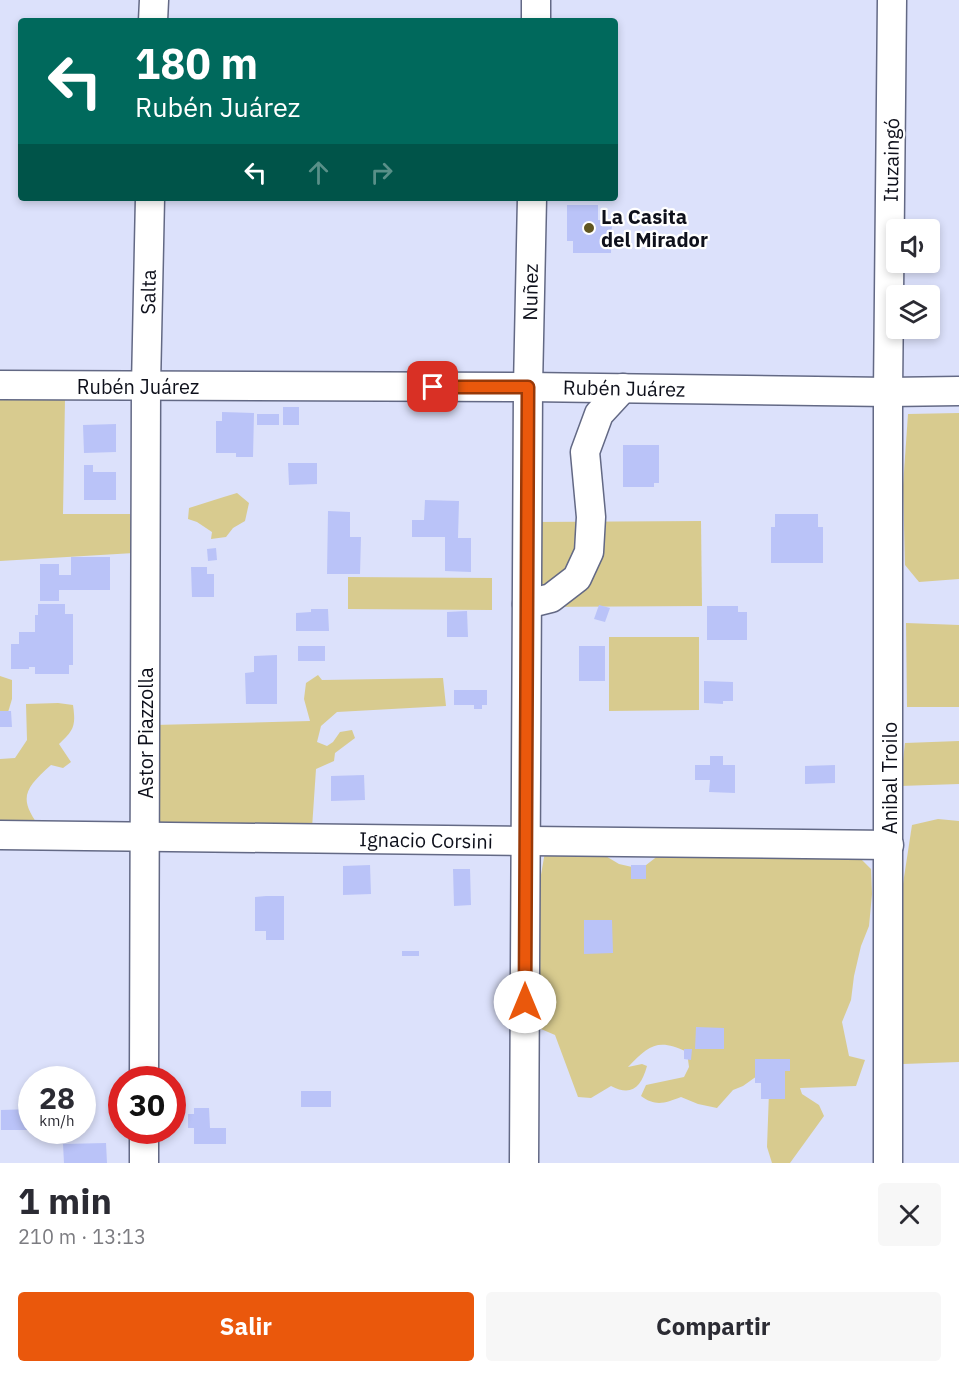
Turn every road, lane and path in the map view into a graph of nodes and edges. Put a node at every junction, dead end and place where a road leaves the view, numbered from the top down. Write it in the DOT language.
graph roads {
  1 [pos="154,0"];
  2 [pos="536,0"];
  3 [pos="892,0"];
  4 [pos="153,18"];
  5 [pos="536,18"];
  6 [pos="150,201"];
  7 [pos="532,201"];
  8 [pos="0,385"];
  9 [pos="146,387"];
  10 [pos="528,387"];
  11 [pos="623,388"];
  12 [pos="959,391"];
  13 [pos="888,392"];
  14 [pos="527,604"];
  15 [pos="0,835"];
  16 [pos="145,837"];
  17 [pos="526,841"];
  18 [pos="889,845"];
  19 [pos="144,1066"];
  20 [pos="144,1144"];
  21 [pos="885,1161"];
  22 [pos="144,1163"];
  23 [pos="524,1163"];
  1 -- 4 [label="street"];
  2 -- 5 [label="street"];
  3 -- 13 [label="street, Ituzaingó"];
  6 -- 9 [label="street, Salta"];
  7 -- 10 [label="street, Nuñez"];
  8 -- 9 [label="street, Rubén Juárez"];
  9 -- 10 [label="street, Rubén Juárez"];
  9 -- 16 [label="street, Astor Piazzolla"];
  10 -- 11 [label="street, Rubén Juárez"];
  10 -- 14 [label="street, Nuñez"];
  11 -- 13 [label="street, Rubén Juárez"];
  11 -- 14 [label="street"];
  12 -- 13 [label="street, Rubén Juárez"];
  13 -- 18 [label="street, Anibal Troilo"];
  14 -- 17 [label="street, Nuñez"];
  15 -- 16 [label="street, Ignacio Corsini"];
  16 -- 17 [label="street, Ignacio Corsini"];
  16 -- 19 [label="street, Astor Piazzolla"];
  17 -- 18 [label="street, Ignacio Corsini"];
  17 -- 23 [label="street, Nuñez"];
  18 -- 21 [label="street, Anibal Troilo"];
  20 -- 22 [label="street"];
}
